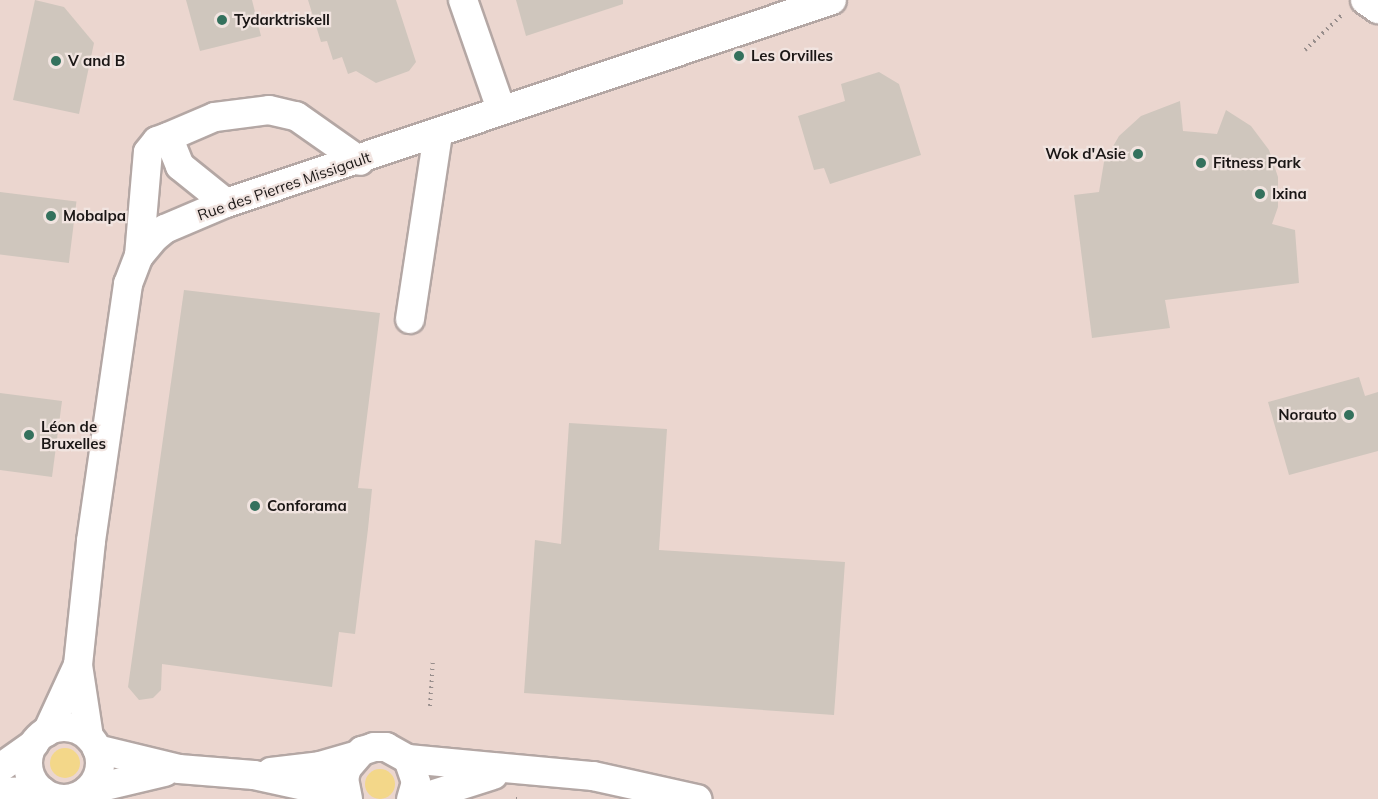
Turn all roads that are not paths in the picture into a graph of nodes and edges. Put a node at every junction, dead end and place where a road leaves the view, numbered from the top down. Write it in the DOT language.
graph roads {
  1 [pos="463,0"];
  2 [pos="832,0"];
  3 [pos="1356,5"];
  4 [pos="1378,9"];
  5 [pos="501,109"];
  6 [pos="438,134"];
  7 [pos="168,137"];
  8 [pos="360,161"];
  9 [pos="226,203"];
  10 [pos="139,256"];
  11 [pos="410,319"];
  12 [pos="78,665"];
  13 [pos="40,738"];
  14 [pos="93,743"];
  15 [pos="356,756"];
  16 [pos="408,759"];
  17 [pos="0,768"];
  18 [pos="179,769"];
  19 [pos="516,770"];
  20 [pos="254,775"];
  21 [pos="88,790"];
  22 [pos="42,791"];
  23 [pos="0,792"];
  24 [pos="346,799"];
  25 [pos="411,799"];
  26 [pos="418,799"];
  27 [pos="697,799"];
  1 -- 5 [label="street"];
  2 -- 5 [label="street, Rue des Pierres Missigault"];
  3 -- 4 [label="street"];
  5 -- 6 [label="street, Rue des Pierres Missigault"];
  6 -- 8 [label="street, Rue des Pierres Missigault"];
  6 -- 11 [label="street"];
  7 -- 8 [label="street"];
  7 -- 9 [label="street"];
  7 -- 10 [label="street"];
  8 -- 9 [label="street, Rue des Pierres Missigault"];
  9 -- 10 [label="street, Rue des Pierres Missigault"];
  10 -- 12 [label="street, Rue des Pierres Missigault"];
  12 -- 13 [label="street, Rue des Pierres Missigault"];
  12 -- 14 [label="street, Rue des Pierres Missigault"];
  13 -- 14 [label="street"];
  13 -- 17 [label="street"];
  13 -- 22 [label="street"];
  14 -- 18 [label="street"];
  14 -- 21 [label="street"];
  15 -- 16 [label="street"];
  15 -- 20 [label="street"];
  15 -- 24 [label="street"];
  16 -- 19 [label="street"];
  16 -- 25 [label="street"];
  18 -- 20 [label="street"];
  18 -- 21 [label="street"];
  19 -- 26 [label="street"];
  19 -- 27 [label="street"];
  20 -- 24 [label="street"];
  21 -- 22 [label="street"];
  22 -- 23 [label="street"];
}
